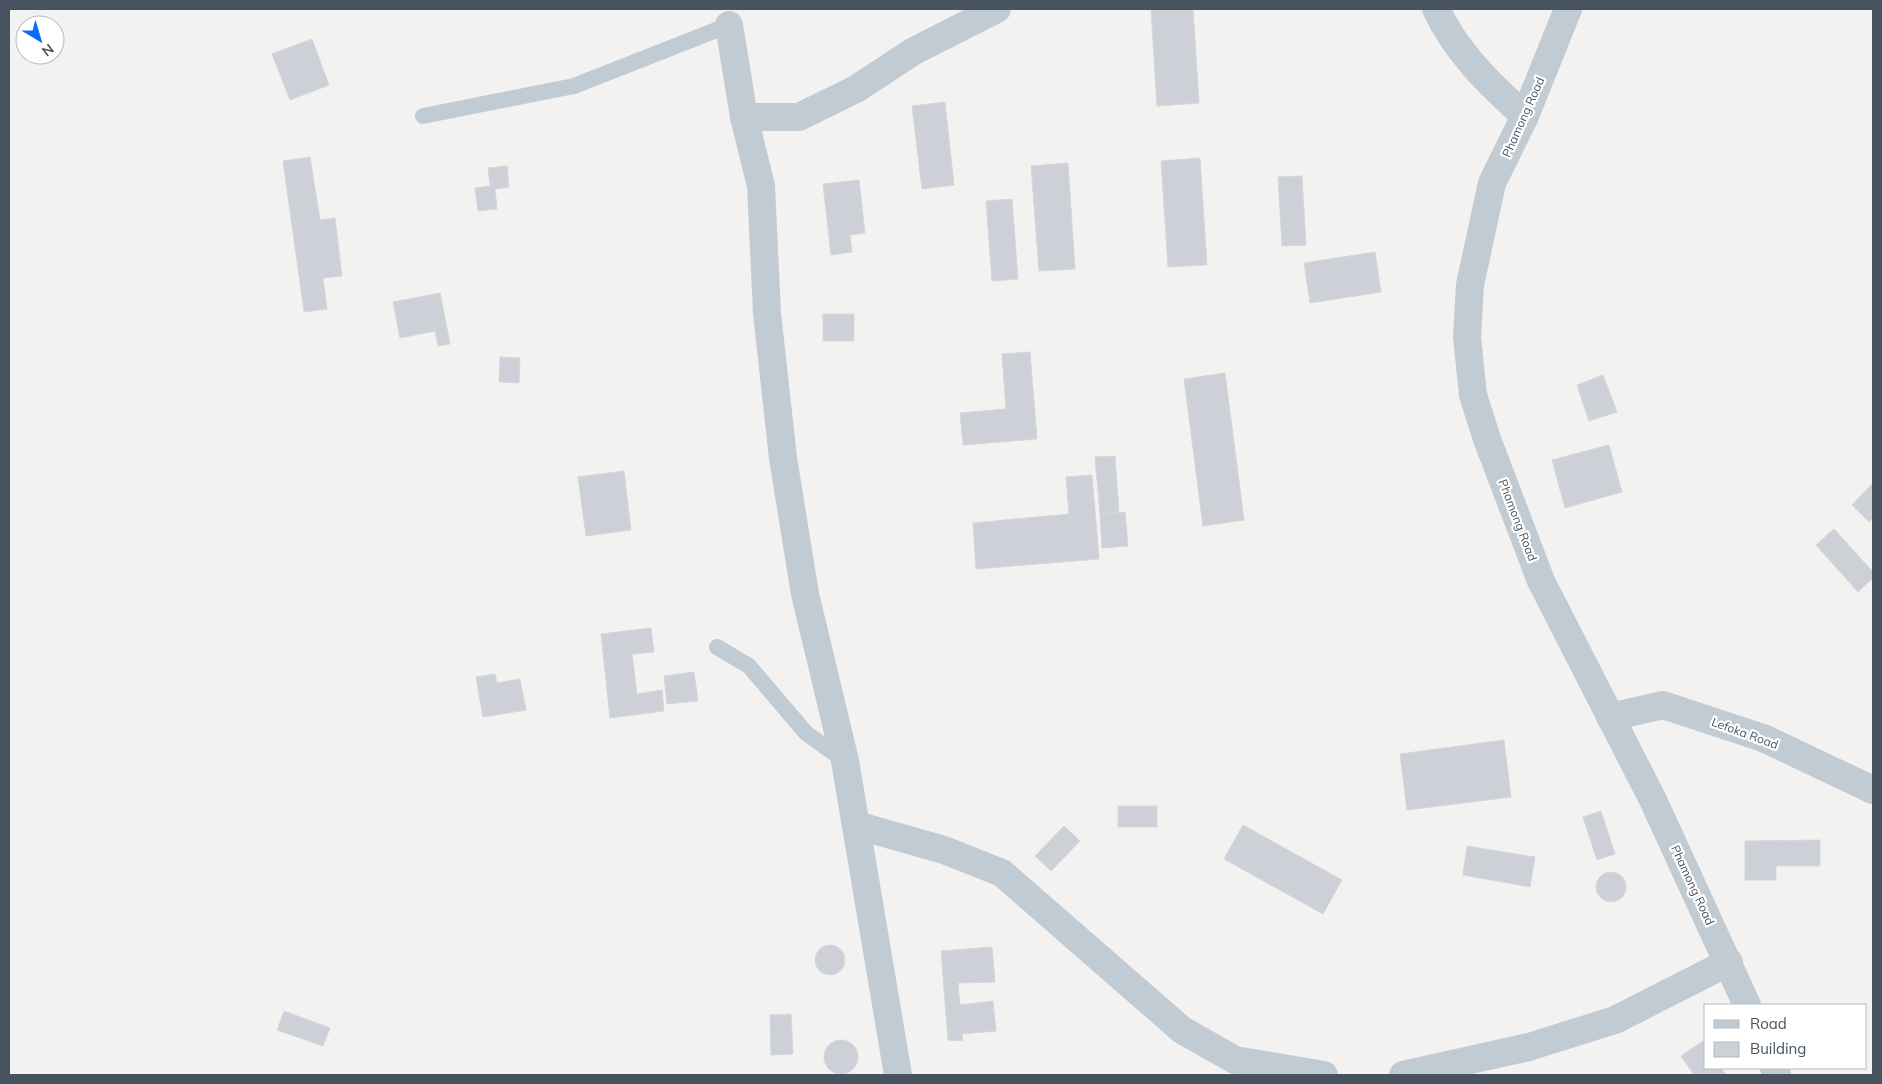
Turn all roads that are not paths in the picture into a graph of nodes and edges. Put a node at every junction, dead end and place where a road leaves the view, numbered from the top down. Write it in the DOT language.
graph roads {
  1 [pos="997,9"];
  2 [pos="1436,9"];
  3 [pos="1568,9"];
  4 [pos="729,25"];
  5 [pos="424,116"];
  6 [pos="1525,116"];
  7 [pos="744,117"];
  8 [pos="717,646"];
  9 [pos="1610,717"];
  10 [pos="845,761"];
  11 [pos="1873,790"];
  12 [pos="856,826"];
  13 [pos="1729,962"];
  14 [pos="1747,1004"];
  15 [pos="898,1075"];
  16 [pos="1324,1075"];
  17 [pos="1403,1075"];
  1 -- 7 [label="street"];
  2 -- 6 [label="street"];
  3 -- 6 [label="street, Phamong Road"];
  4 -- 5 [label="lane"];
  4 -- 7 [label="street"];
  6 -- 9 [label="street, Phamong Road"];
  7 -- 10 [label="street"];
  8 -- 10 [label="lane"];
  9 -- 11 [label="street, Lefoka Road"];
  9 -- 13 [label="street, Phamong Road"];
  10 -- 12 [label="street"];
  12 -- 15 [label="street"];
  12 -- 16 [label="street"];
  13 -- 14 [label="street, Phamong Road"];
  13 -- 17 [label="street"];
}
